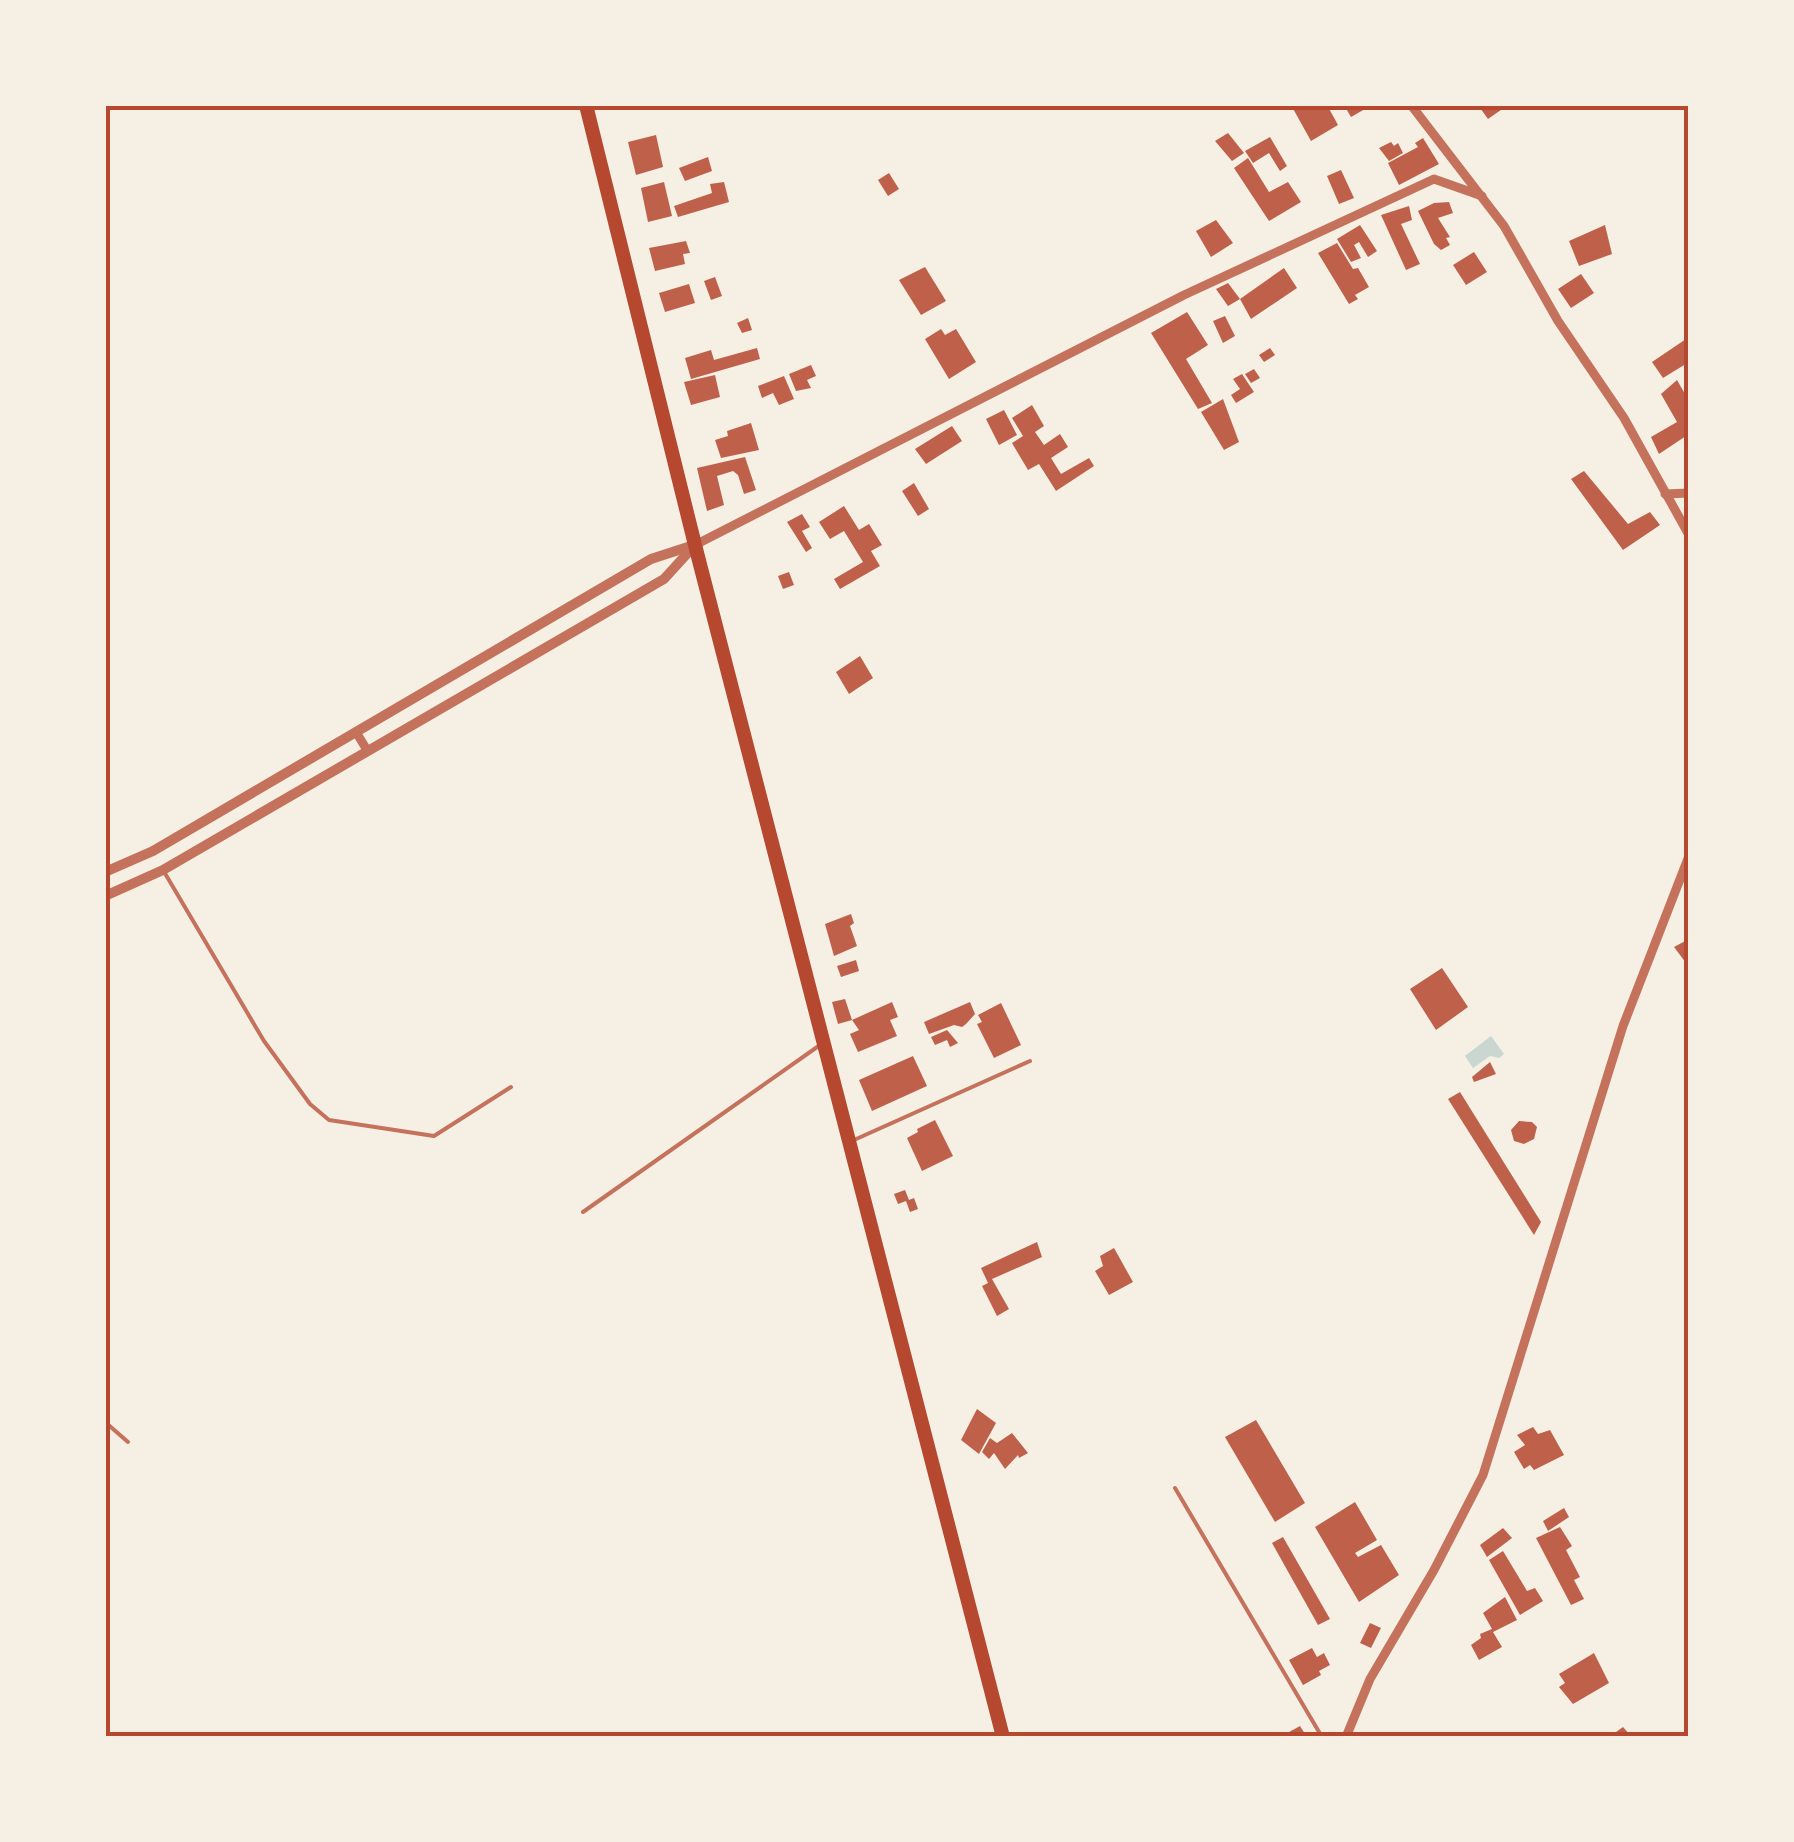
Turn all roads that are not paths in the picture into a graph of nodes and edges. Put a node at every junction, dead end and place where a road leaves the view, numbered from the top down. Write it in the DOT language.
graph roads {
  1 [pos="586,105"];
  2 [pos="1411,105"];
  3 [pos="1482,196"];
  4 [pos="1689,493"];
  5 [pos="1665,494"];
  6 [pos="1689,535"];
  7 [pos="695,545"];
  8 [pos="356,732"];
  9 [pos="367,750"];
  10 [pos="153,851"];
  11 [pos="1689,856"];
  12 [pos="163,870"];
  13 [pos="105,872"];
  14 [pos="105,896"];
  15 [pos="824,1042"];
  16 [pos="1030,1062"];
  17 [pos="510,1087"];
  18 [pos="850,1142"];
  19 [pos="583,1212"];
  20 [pos="105,1422"];
  21 [pos="128,1442"];
  22 [pos="1175,1488"];
  23 [pos="1004,1737"];
  24 [pos="1322,1737"];
  25 [pos="1346,1737"];
  1 -- 7 [label="main road"];
  2 -- 3 [label="street"];
  3 -- 5 [label="street"];
  3 -- 7 [label="street"];
  4 -- 5 [label="street"];
  5 -- 6 [label="street"];
  7 -- 8 [label="street"];
  7 -- 9 [label="street"];
  7 -- 15 [label="main road"];
  8 -- 9 [label="street"];
  8 -- 10 [label="street"];
  9 -- 12 [label="street"];
  10 -- 12 [label="street"];
  10 -- 13 [label="street"];
  11 -- 25 [label="street"];
  12 -- 14 [label="street"];
  12 -- 17 [label="lane"];
  15 -- 18 [label="main road"];
  15 -- 19 [label="lane"];
  16 -- 18 [label="lane"];
  18 -- 23 [label="main road"];
  20 -- 21 [label="lane"];
  22 -- 24 [label="lane"];
}
